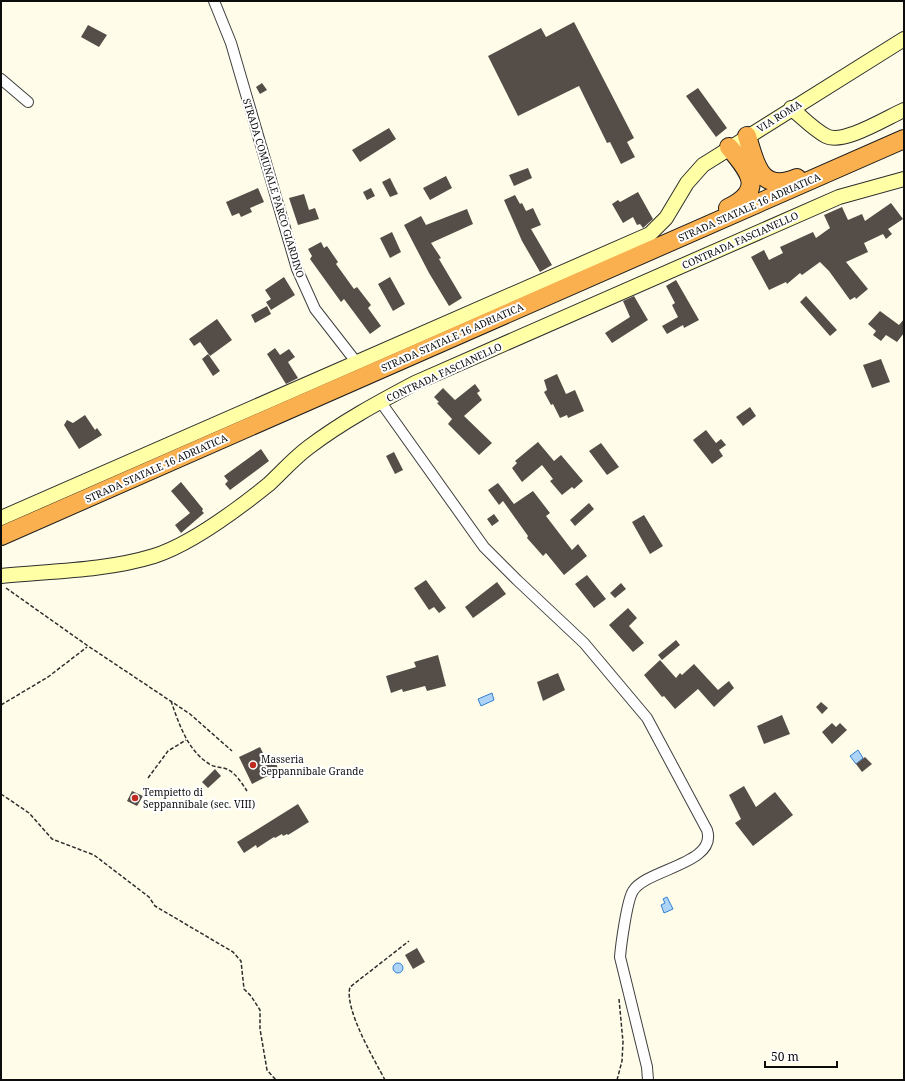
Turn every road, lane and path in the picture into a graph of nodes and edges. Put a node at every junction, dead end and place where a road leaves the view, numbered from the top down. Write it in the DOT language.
graph roads {
  1 [pos="214,1"];
  2 [pos="904,39"];
  3 [pos="1,79"];
  4 [pos="808,98"];
  5 [pos="28,102"];
  6 [pos="791,108"];
  7 [pos="904,110"];
  8 [pos="816,128"];
  9 [pos="747,136"];
  10 [pos="902,145"];
  11 [pos="729,147"];
  12 [pos="869,155"];
  13 [pos="904,179"];
  14 [pos="681,237"];
  15 [pos="357,363"];
  16 [pos="380,401"];
  17 [pos="1,518"];
  18 [pos="1,536"];
  19 [pos="1,547"];
  20 [pos="1,576"];
  21 [pos="1,584"];
  22 [pos="88,646"];
  23 [pos="171,701"];
  24 [pos="1,705"];
  25 [pos="186,740"];
  26 [pos="232,751"];
  27 [pos="148,778"];
  28 [pos="247,791"];
  29 [pos="1,794"];
  30 [pos="409,941"];
  31 [pos="620,994"];
  32 [pos="276,1080"];
  33 [pos="385,1080"];
  34 [pos="617,1080"];
  35 [pos="648,1080"];
  1 -- 15 [label="street, STRADA COMUNALE PARCO GIARDINO"];
  2 -- 4 [label="street, VIA ROMA"];
  3 -- 5 [label="street"];
  4 -- 6 [label="street, VIA ROMA"];
  4 -- 8 [label="street"];
  6 -- 8 [label="street"];
  6 -- 9 [label="street, VIA ROMA"];
  7 -- 8 [label="street"];
  9 -- 11 [label="street, VIA ROMA"];
  9 -- 12 [label="highway"];
  10 -- 12 [label="highway, STRADA STATALE 16 ADRIATICA"];
  10 -- 19 [label="highway, STRADA STATALE 16 ADRIATICA"];
  11 -- 14 [label="highway"];
  11 -- 15 [label="street, VIA ROMA"];
  12 -- 14 [label="highway, STRADA STATALE 16 ADRIATICA"];
  13 -- 16 [label="street, CONTRADA FASCIANELLO"];
  14 -- 18 [label="highway, STRADA STATALE 16 ADRIATICA"];
  15 -- 17 [label="street, VIA ROMA"];
  16 -- 20 [label="street, CONTRADA FASCIANELLO"];
  16 -- 35 [label="street"];
  21 -- 22 [label="path"];
  22 -- 23 [label="path"];
  22 -- 24 [label="path"];
  23 -- 25 [label="path"];
  23 -- 26 [label="path"];
  25 -- 27 [label="path"];
  25 -- 28 [label="path"];
  29 -- 32 [label="path"];
  30 -- 33 [label="path"];
  31 -- 34 [label="path"];
}
